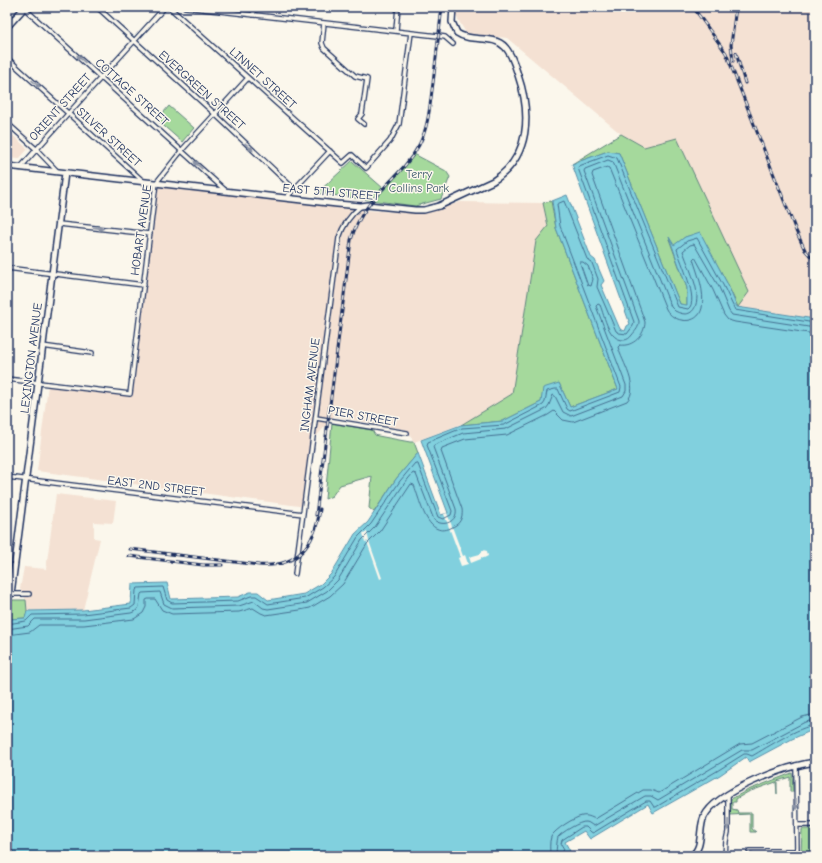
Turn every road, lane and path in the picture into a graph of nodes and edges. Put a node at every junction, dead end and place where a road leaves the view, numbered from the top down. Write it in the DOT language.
graph roads {
  1 [pos="96,7"];
  2 [pos="165,7"];
  3 [pos="169,7"];
  4 [pos="185,7"];
  5 [pos="255,7"];
  6 [pos="398,7"];
  7 [pos="453,7"];
  8 [pos="24,8"];
  9 [pos="253,15"];
  10 [pos="324,23"];
  11 [pos="7,27"];
  12 [pos="396,30"];
  13 [pos="411,33"];
  14 [pos="134,42"];
  15 [pos="453,44"];
  16 [pos="7,58"];
  17 [pos="101,77"];
  18 [pos="248,78"];
  19 [pos="68,114"];
  20 [pos="215,114"];
  21 [pos="7,123"];
  22 [pos="364,124"];
  23 [pos="36,149"];
  24 [pos="182,150"];
  25 [pos="330,151"];
  26 [pos="7,166"];
  27 [pos="20,168"];
  28 [pos="58,172"];
  29 [pos="65,173"];
  30 [pos="145,182"];
  31 [pos="156,183"];
  32 [pos="294,189"];
  33 [pos="227,192"];
  34 [pos="285,199"];
  35 [pos="361,206"];
  36 [pos="59,224"];
  37 [pos="150,234"];
  38 [pos="7,268"];
  39 [pos="52,273"];
  40 [pos="144,285"];
  41 [pos="42,346"];
  42 [pos="92,353"];
  43 [pos="7,380"];
  44 [pos="38,383"];
  45 [pos="316,418"];
  46 [pos="407,433"];
  47 [pos="7,477"];
  48 [pos="25,479"];
  49 [pos="303,514"];
  50 [pos="295,574"];
  51 [pos="9,594"];
  52 [pos="29,594"];
  53 [pos="815,762"];
  54 [pos="796,765"];
  55 [pos="728,795"];
  56 [pos="797,825"];
  57 [pos="815,825"];
  58 [pos="797,850"];
  59 [pos="750,851"];
  60 [pos="691,856"];
  61 [pos="725,856"];
  62 [pos="797,856"];
  1 -- 14 [label="street, EVERGREEN STREET"];
  2 -- 14 [label="street, ORIENT STREET"];
  3 -- 18 [label="street, LINNET STREET"];
  4 -- 9 [label="street"];
  5 -- 9 [label="street"];
  6 -- 12 [label="street"];
  7 -- 35 [label="street, EAST 5TH STREET"];
  8 -- 11 [label="street"];
  17 -- 8 [label="street, COTTAGE STREET, one-way"];
  9 -- 10 [label="street"];
  10 -- 12 [label="street"];
  10 -- 22 [label="street"];
  12 -- 13 [label="street"];
  13 -- 15 [label="street"];
  13 -- 25 [label="street, LINNET STREET"];
  14 -- 17 [label="street, ORIENT STREET"];
  14 -- 20 [label="street, EVERGREEN STREET"];
  16 -- 19 [label="street, SILVER STREET, one-way"];
  17 -- 19 [label="street, ORIENT STREET"];
  17 -- 24 [label="street, COTTAGE STREET"];
  18 -- 20 [label="street, HOBART AVENUE"];
  18 -- 25 [label="street, LINNET STREET"];
  19 -- 23 [label="street, ORIENT STREET"];
  19 -- 30 [label="street, SILVER STREET"];
  20 -- 24 [label="street, HOBART AVENUE"];
  20 -- 32 [label="street, EVERGREEN STREET, one-way"];
  21 -- 23 [label="street"];
  23 -- 27 [label="street, ORIENT STREET"];
  23 -- 28 [label="street"];
  24 -- 31 [label="street, HOBART AVENUE"];
  33 -- 24 [label="street, COTTAGE STREET, one-way"];
  25 -- 32 [label="street"];
  26 -- 27 [label="street, EAST 5TH STREET"];
  27 -- 28 [label="street, EAST 5TH STREET"];
  28 -- 29 [label="street, EAST 5TH STREET"];
  29 -- 30 [label="street, EAST 5TH STREET"];
  29 -- 36 [label="street, LEXINGTON AVENUE"];
  30 -- 31 [label="street, EAST 5TH STREET"];
  31 -- 33 [label="street, EAST 5TH STREET"];
  31 -- 37 [label="street, HOBART AVENUE"];
  32 -- 34 [label="street"];
  33 -- 34 [label="street, EAST 5TH STREET"];
  34 -- 35 [label="street, EAST 5TH STREET"];
  35 -- 45 [label="street, INGHAM AVENUE"];
  36 -- 37 [label="street, one-way"];
  36 -- 39 [label="street, LEXINGTON AVENUE"];
  37 -- 40 [label="street, HOBART AVENUE"];
  38 -- 39 [label="street"];
  39 -- 40 [label="street"];
  39 -- 41 [label="street, LEXINGTON AVENUE"];
  40 -- 44 [label="street, HOBART AVENUE"];
  41 -- 42 [label="street"];
  41 -- 44 [label="street, LEXINGTON AVENUE"];
  43 -- 44 [label="street"];
  44 -- 48 [label="street, LEXINGTON AVENUE"];
  45 -- 46 [label="street, PIER STREET"];
  45 -- 49 [label="street, INGHAM AVENUE"];
  47 -- 48 [label="street, EAST 2ND STREET"];
  48 -- 49 [label="street, EAST 2ND STREET"];
  48 -- 51 [label="street, LEXINGTON AVENUE"];
  49 -- 50 [label="street, INGHAM AVENUE"];
  51 -- 52 [label="street"];
  53 -- 54 [label="street"];
  54 -- 55 [label="street"];
  54 -- 56 [label="street, one-way"];
  55 -- 60 [label="street"];
  55 -- 61 [label="street, one-way"];
  56 -- 57 [label="street"];
  56 -- 58 [label="street"];
  58 -- 59 [label="street"];
  58 -- 62 [label="street"];
}
